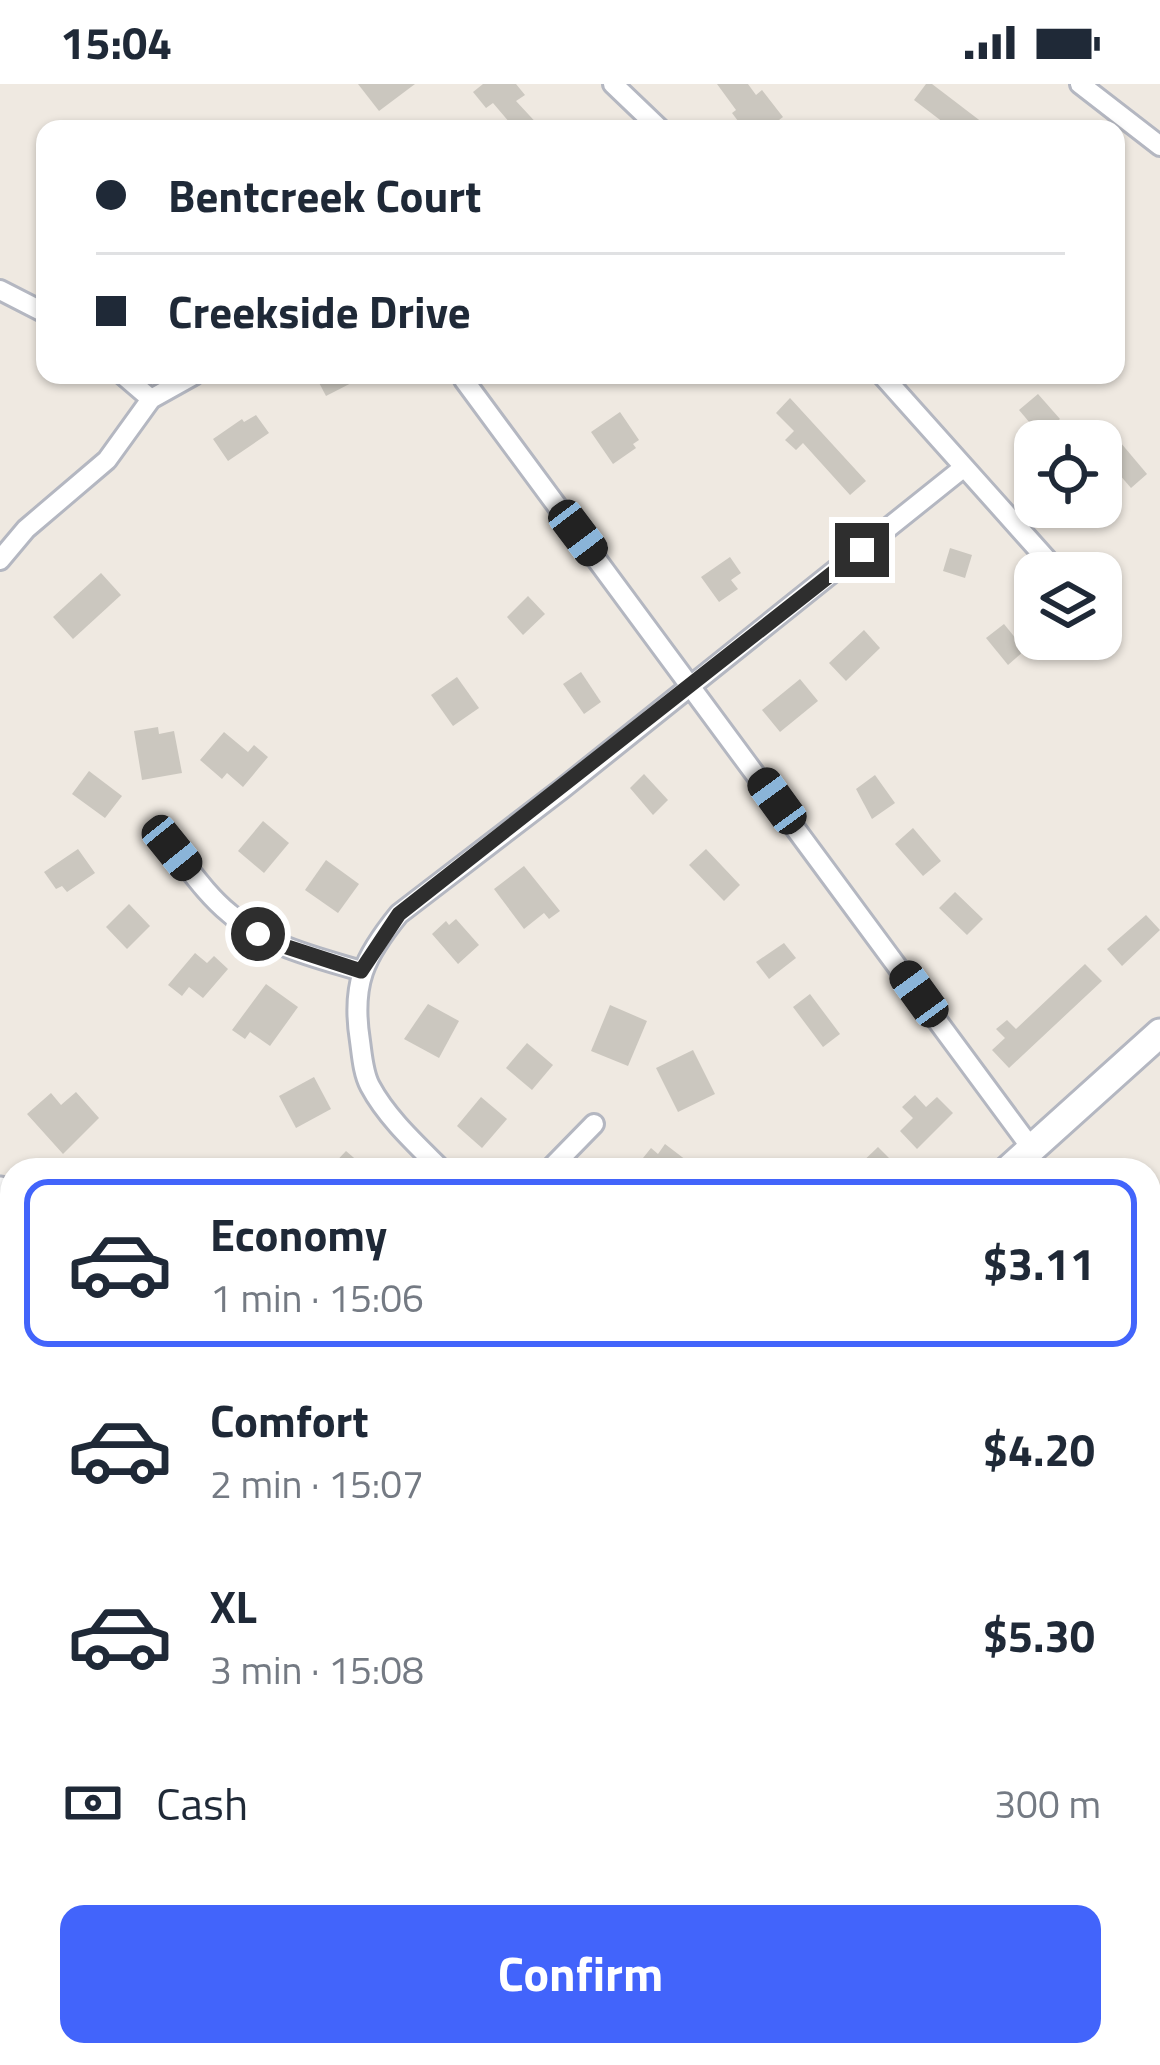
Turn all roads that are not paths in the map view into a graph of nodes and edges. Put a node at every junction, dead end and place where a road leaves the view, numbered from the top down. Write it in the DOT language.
graph roads {
  1 [pos="614,84"];
  2 [pos="1080,84"];
  3 [pos="651,120"];
  4 [pos="1160,146"];
  5 [pos="0,290"];
  6 [pos="36,308"];
  7 [pos="133,384"];
  8 [pos="179,384"];
  9 [pos="467,384"];
  10 [pos="890,384"];
  11 [pos="151,400"];
  12 [pos="963,469"];
  13 [pos="1040,552"];
  14 [pos="0,560"];
  15 [pos="692,686"];
  16 [pos="172,848"];
  17 [pos="361,971"];
  18 [pos="1160,1034"];
  19 [pos="595,1124"];
  20 [pos="1032,1149"];
  21 [pos="431,1158"];
  22 [pos="561,1158"];
  23 [pos="1022,1158"];
  1 -- 3 [label="street"];
  2 -- 4 [label="street"];
  5 -- 6 [label="street"];
  7 -- 11 [label="street"];
  8 -- 11 [label="street"];
  9 -- 15 [label="street"];
  10 -- 12 [label="street"];
  11 -- 14 [label="street"];
  12 -- 13 [label="street"];
  12 -- 15 [label="street"];
  15 -- 17 [label="street"];
  15 -- 20 [label="street"];
  16 -- 17 [label="street"];
  17 -- 21 [label="street"];
  18 -- 20 [label="street"];
  19 -- 22 [label="street"];
  20 -- 23 [label="street"];
}
